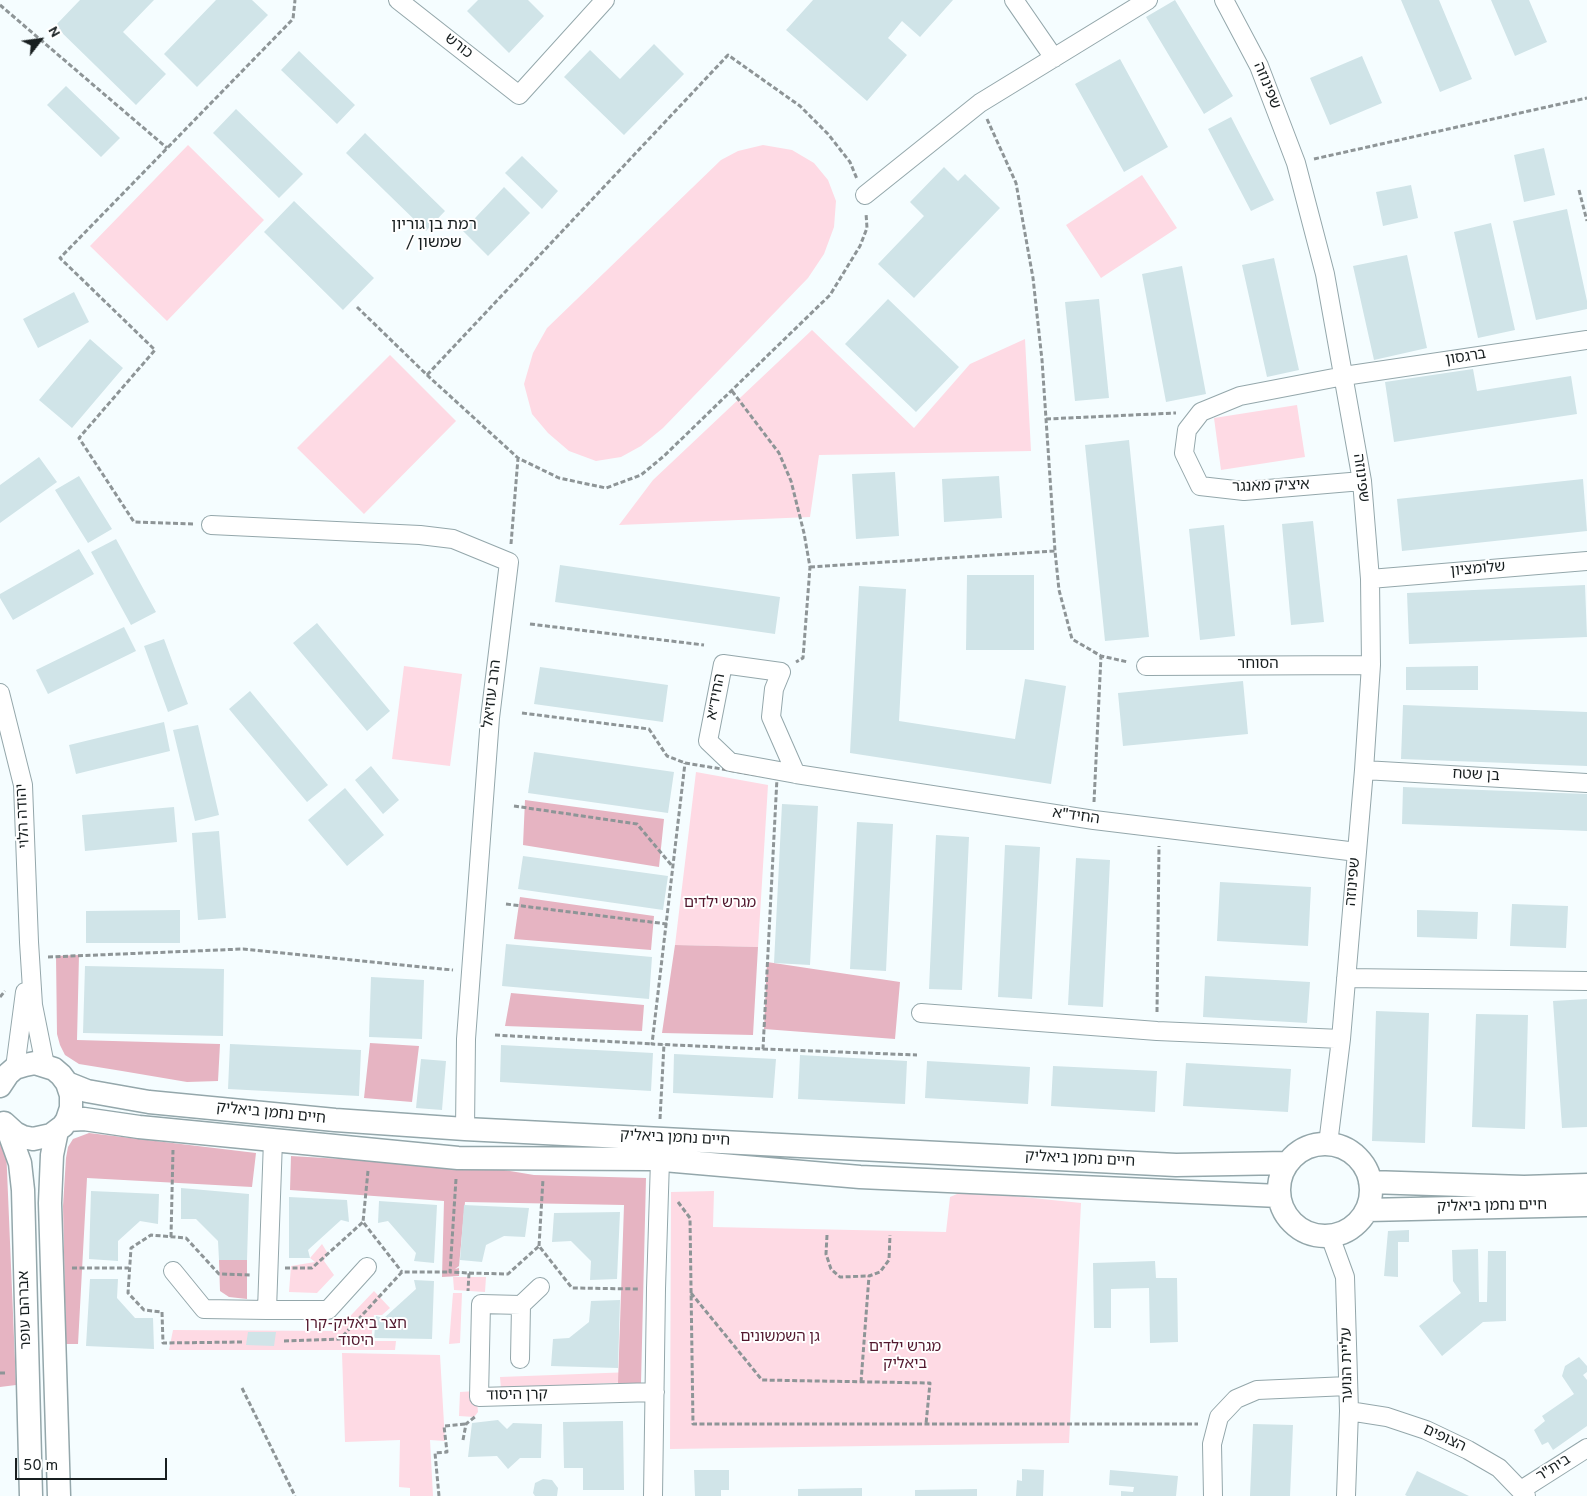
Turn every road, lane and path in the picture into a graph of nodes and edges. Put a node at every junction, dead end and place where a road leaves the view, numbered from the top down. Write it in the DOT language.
graph roads {
  1 [pos="295,0"];
  2 [pos="398,0"];
  3 [pos="605,0"];
  4 [pos="1014,0"];
  5 [pos="1148,0"];
  6 [pos="1224,0"];
  7 [pos="0,5"];
  8 [pos="1054,58"];
  9 [pos="1587,98"];
  10 [pos="980,103"];
  11 [pos="167,148"];
  12 [pos="1296,163"];
  13 [pos="1579,190"];
  14 [pos="865,195"];
  15 [pos="1587,221"];
  16 [pos="357,307"];
  17 [pos="1587,340"];
  18 [pos="427,375"];
  19 [pos="1344,376"];
  20 [pos="732,391"];
  21 [pos="1201,412"];
  22 [pos="1046,419"];
  23 [pos="518,458"];
  24 [pos="1362,481"];
  25 [pos="211,525"];
  26 [pos="1055,551"];
  27 [pos="1587,561"];
  28 [pos="509,562"];
  29 [pos="810,567"];
  30 [pos="1370,579"];
  31 [pos="530,624"];
  32 [pos="704,645"];
  33 [pos="1101,656"];
  34 [pos="1371,665"];
  35 [pos="1146,666"];
  36 [pos="780,672"];
  37 [pos="0,693"];
  38 [pos="522,713"];
  39 [pos="685,763"];
  40 [pos="1364,770"];
  41 [pos="796,774"];
  42 [pos="1587,783"];
  43 [pos="514,806"];
  44 [pos="1094,820"];
  45 [pos="1160,828"];
  46 [pos="1357,852"];
  47 [pos="674,868"];
  48 [pos="506,904"];
  49 [pos="667,924"];
  50 [pos="29,942"];
  51 [pos="47,957"];
  52 [pos="454,970"];
  53 [pos="1346,978"];
  54 [pos="1587,981"];
  55 [pos="921,1013"];
  56 [pos="1157,1031"];
  57 [pos="495,1035"];
  58 [pos="1340,1039"];
  59 [pos="652,1044"];
  60 [pos="664,1044"];
  61 [pos="763,1048"];
  62 [pos="917,1055"];
  63 [pos="45,1065"];
  64 [pos="6,1075"];
  65 [pos="67,1083"];
  66 [pos="4,1121"];
  67 [pos="660,1123"];
  68 [pos="62,1126"];
  69 [pos="465,1129"];
  70 [pos="174,1130"];
  71 [pos="273,1140"];
  72 [pos="1328,1144"];
  73 [pos="369,1149"];
  74 [pos="458,1158"];
  75 [pos="660,1160"];
  76 [pos="1287,1163"];
  77 [pos="543,1170"];
  78 [pos="1370,1182"];
  79 [pos="1587,1185"];
  80 [pos="1279,1196"];
  81 [pos="676,1198"];
  82 [pos="1587,1205"];
  83 [pos="1367,1210"];
  84 [pos="363,1222"];
  85 [pos="827,1235"];
  86 [pos="890,1235"];
  87 [pos="1330,1236"];
  88 [pos="171,1237"];
  89 [pos="539,1246"];
  90 [pos="367,1267"];
  91 [pos="70,1268"];
  92 [pos="129,1268"];
  93 [pos="277,1268"];
  94 [pos="173,1271"];
  95 [pos="450,1272"];
  96 [pos="469,1273"];
  97 [pos="257,1275"];
  98 [pos="869,1276"];
  99 [pos="540,1287"];
  100 [pos="656,1289"];
  101 [pos="691,1293"];
  102 [pos="467,1301"];
  103 [pos="521,1305"];
  104 [pos="267,1310"];
  105 [pos="242,1342"];
  106 [pos="520,1359"];
  107 [pos="861,1382"];
  108 [pos="1348,1386"];
  109 [pos="242,1388"];
  110 [pos="655,1392"];
  111 [pos="1348,1411"];
  112 [pos="481,1412"];
  113 [pos="466,1424"];
  114 [pos="926,1424"];
  115 [pos="1199,1424"];
  116 [pos="463,1440"];
  117 [pos="1587,1448"];
  118 [pos="1523,1493"];
  119 [pos="31,1496"];
  120 [pos="59,1496"];
  121 [pos="295,1496"];
  122 [pos="438,1496"];
  123 [pos="653,1496"];
  124 [pos="1213,1496"];
  125 [pos="1346,1496"];
  1 -- 11 [label="path"];
  2 -- 3 [label="street, כורש"];
  4 -- 8 [label="street"];
  5 -- 8 [label="street"];
  6 -- 12 [label="street, שפינוזה"];
  7 -- 11 [label="path"];
  8 -- 10 [label="street"];
  9 -- 12 [label="path"];
  10 -- 14 [label="street"];
  10 -- 22 [label="path"];
  11 -- 25 [label="path"];
  12 -- 19 [label="street, שפינוזה"];
  13 -- 15 [label="path"];
  14 -- 18 [label="path"];
  14 -- 20 [label="path"];
  16 -- 18 [label="path"];
  17 -- 19 [label="street, ברגסון"];
  18 -- 23 [label="path"];
  19 -- 21 [label="street"];
  19 -- 24 [label="street, שפינוזה"];
  20 -- 23 [label="path"];
  20 -- 29 [label="path"];
  21 -- 22 [label="path"];
  21 -- 24 [label="street, איציק מאנגר"];
  22 -- 26 [label="path"];
  23 -- 28 [label="path"];
  24 -- 30 [label="street, שפינוזה"];
  25 -- 28 [label="street"];
  26 -- 29 [label="path"];
  26 -- 33 [label="path"];
  27 -- 30 [label="street, שלומציון"];
  28 -- 69 [label="street, הרב עוזיאל"];
  29 -- 36 [label="path"];
  30 -- 34 [label="street, שפינוזה"];
  31 -- 32 [label="path"];
  33 -- 35 [label="path"];
  33 -- 44 [label="path"];
  34 -- 35 [label="street, הסוחר"];
  34 -- 40 [label="street, שפינוזה"];
  36 -- 41 [label="street"];
  36 -- 41 [label="street, החיד״א"];
  37 -- 50 [label="street, יהודה הלוי"];
  38 -- 39 [label="path"];
  39 -- 47 [label="path"];
  39 -- 61 [label="path"];
  40 -- 42 [label="street, בן שטח"];
  40 -- 46 [label="street, שפינוזה"];
  41 -- 44 [label="street, החיד\"א"];
  43 -- 47 [label="path"];
  44 -- 45 [label="street, החיד\"א"];
  45 -- 46 [label="street, החיד\"א"];
  45 -- 56 [label="path"];
  46 -- 53 [label="street, שפינוזה"];
  47 -- 49 [label="path"];
  48 -- 49 [label="path"];
  49 -- 59 [label="path"];
  50 -- 63 [label="street, יהודה הלוי"];
  50 -- 64 [label="street, יהודה הלוי"];
  51 -- 52 [label="path"];
  53 -- 54 [label="street"];
  53 -- 58 [label="street, שפינוזה"];
  55 -- 56 [label="street"];
  56 -- 58 [label="street"];
  57 -- 59 [label="path"];
  58 -- 72 [label="street, שפינוזה"];
  59 -- 60 [label="path"];
  59 -- 61 [label="path"];
  60 -- 61 [label="path"];
  60 -- 67 [label="path"];
  61 -- 62 [label="path"];
  63 -- 64 [label="street"];
  63 -- 65 [label="street"];
  65 -- 68 [label="street, אברהם עופר"];
  65 -- 69 [label="street, חיים נחמן ביאליק"];
  66 -- 68 [label="street, חיים נחמן ביאליק"];
  66 -- 119 [label="street, אברהם עופר"];
  68 -- 70 [label="street, חיים נחמן ביאליק"];
  68 -- 120 [label="street, אברהם עופר"];
  69 -- 76 [label="street, חיים נחמן ביאליק"];
  70 -- 71 [label="street, חיים נחמן ביאליק"];
  70 -- 88 [label="path"];
  71 -- 73 [label="street, חיים נחמן ביאליק"];
  71 -- 104 [label="street"];
  72 -- 76 [label="street"];
  72 -- 78 [label="street"];
  73 -- 74 [label="street, חיים נחמן ביאליק"];
  73 -- 84 [label="path"];
  74 -- 75 [label="street, חיים נחמן ביאליק"];
  74 -- 95 [label="path"];
  75 -- 80 [label="street, חיים נחמן ביאליק"];
  75 -- 100 [label="street"];
  76 -- 80 [label="street"];
  77 -- 89 [label="path"];
  78 -- 79 [label="street, חיים נחמן ביאליק"];
  78 -- 83 [label="street"];
  80 -- 87 [label="street"];
  81 -- 101 [label="path"];
  82 -- 83 [label="street, חיים נחמן ביאליק"];
  83 -- 87 [label="street"];
  84 -- 93 [label="path"];
  84 -- 95 [label="path"];
  85 -- 98 [label="path"];
  86 -- 98 [label="path"];
  87 -- 108 [label="street, עליית הנוער"];
  88 -- 92 [label="path"];
  88 -- 97 [label="path"];
  89 -- 96 [label="path"];
  89 -- 100 [label="path"];
  90 -- 104 [label="street"];
  91 -- 92 [label="path"];
  92 -- 105 [label="path"];
  94 -- 104 [label="street"];
  95 -- 96 [label="path"];
  96 -- 102 [label="path"];
  98 -- 107 [label="path"];
  99 -- 103 [label="street"];
  100 -- 110 [label="street"];
  101 -- 107 [label="path"];
  101 -- 114 [label="path"];
  103 -- 106 [label="street"];
  103 -- 110 [label="street, קרן היסוד"];
  107 -- 114 [label="path"];
  108 -- 111 [label="street, עליית הנוער"];
  108 -- 124 [label="street"];
  109 -- 121 [label="path"];
  110 -- 123 [label="street"];
  111 -- 118 [label="street, הצופים"];
  111 -- 125 [label="street, עליית הנוער"];
  112 -- 113 [label="path"];
  113 -- 116 [label="path"];
  113 -- 122 [label="path"];
  114 -- 115 [label="path"];
  117 -- 118 [label="street, בית\"ר"];
}
